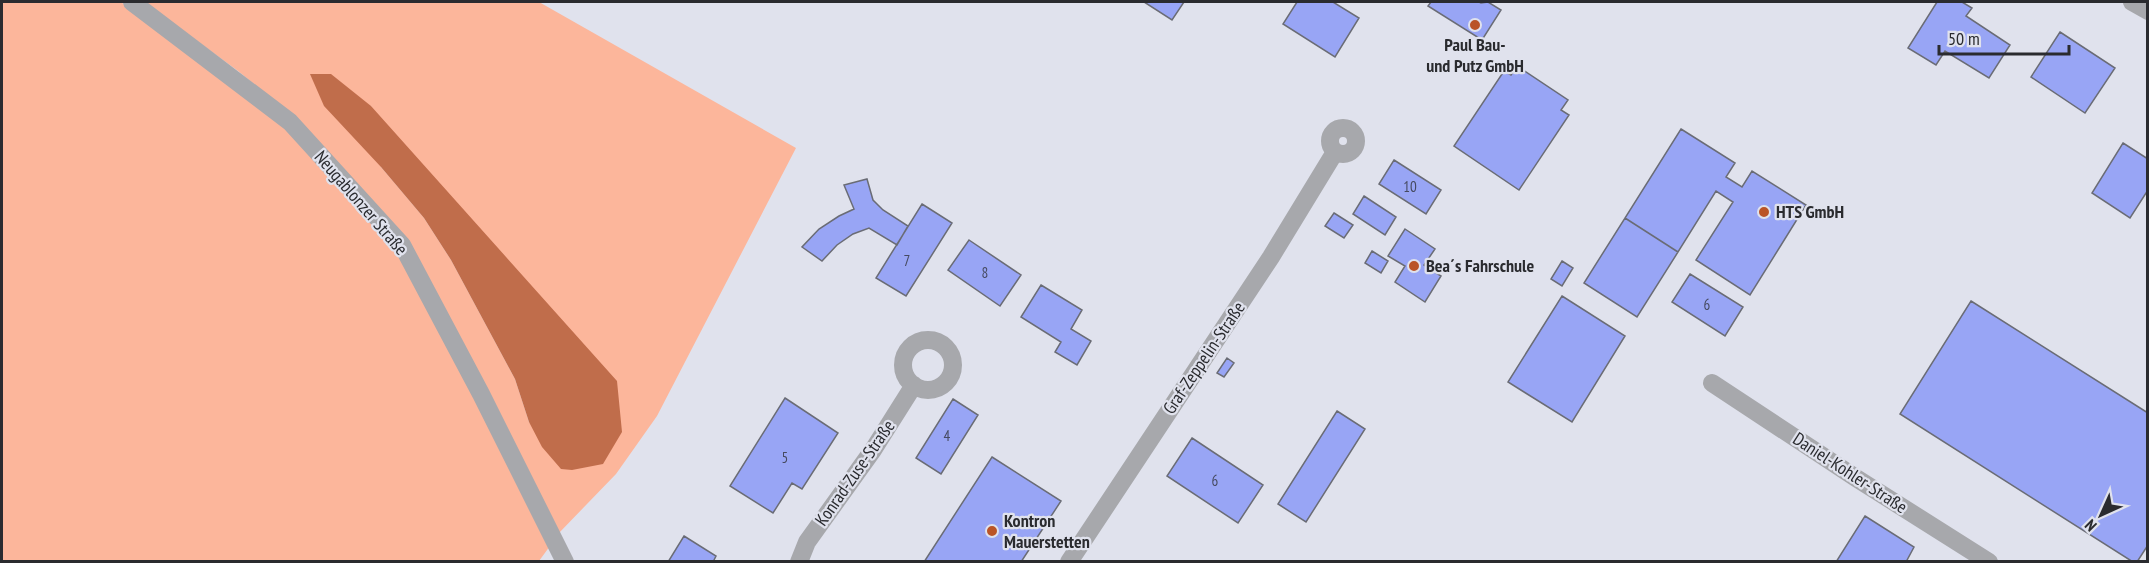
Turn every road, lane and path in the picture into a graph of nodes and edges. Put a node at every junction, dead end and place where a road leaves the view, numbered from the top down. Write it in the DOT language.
graph roads {
  1 [pos="132,2"];
  2 [pos="2132,2"];
  3 [pos="2148,11"];
  4 [pos="1335,152"];
  5 [pos="1713,383"];
  6 [pos="914,386"];
  7 [pos="565,561"];
  8 [pos="799,561"];
  9 [pos="1069,561"];
  10 [pos="1989,561"];
  1 -- 7 [label="street, Neugablonzer Straße"];
  2 -- 3 [label="street"];
  4 -- 9 [label="street, Graf-Zeppelin-Straße"];
  5 -- 10 [label="street, Daniel-Kohler-Straße"];
  6 -- 8 [label="street, Konrad-Zuse-Straße"];
}
